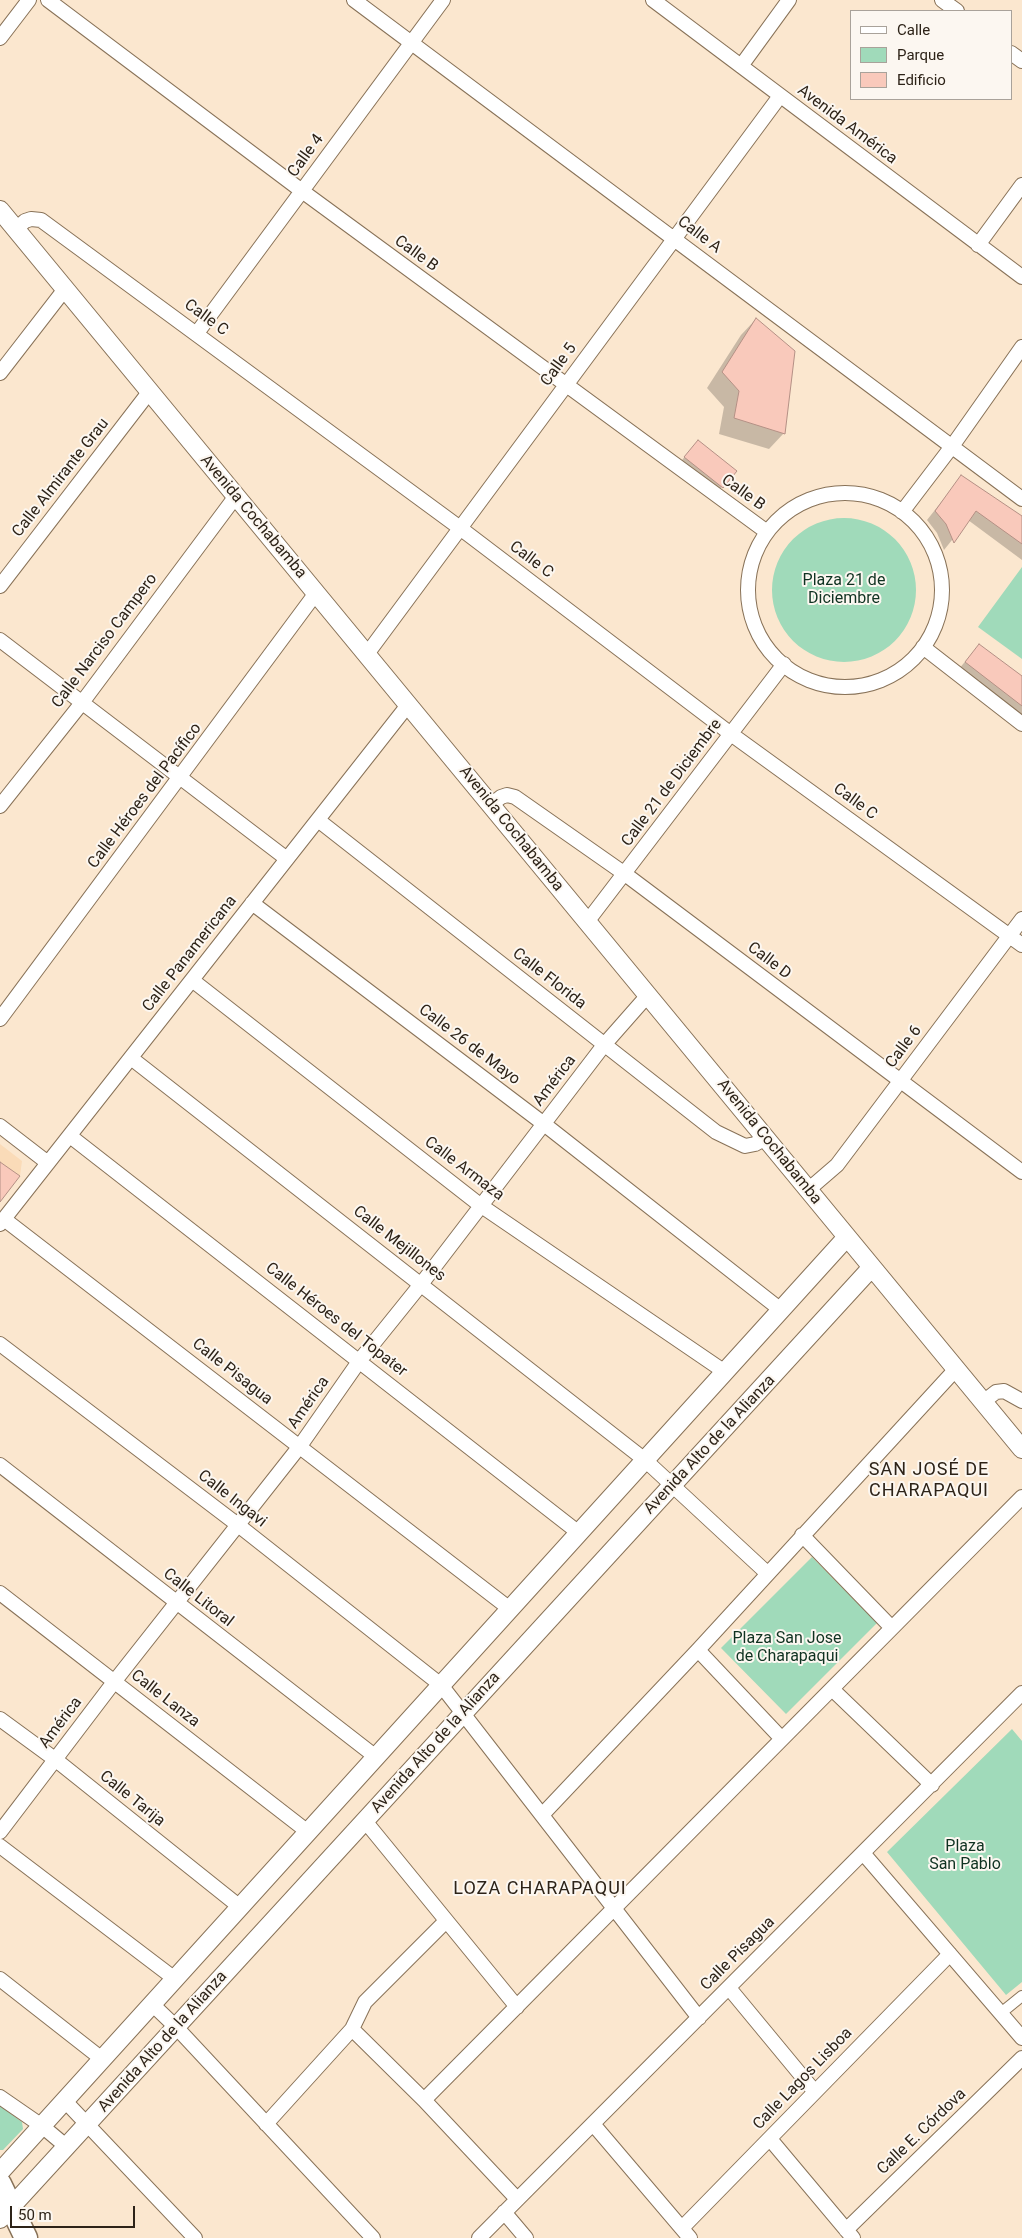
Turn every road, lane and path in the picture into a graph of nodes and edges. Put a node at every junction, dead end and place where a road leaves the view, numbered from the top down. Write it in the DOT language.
graph roads {
  1 [pos="29,0"];
  2 [pos="48,0"];
  3 [pos="354,0"];
  4 [pos="443,0"];
  5 [pos="653,0"];
  6 [pos="789,0"];
  7 [pos="942,0"];
  8 [pos="955,10"];
  9 [pos="0,38"];
  10 [pos="412,42"];
  11 [pos="1012,53"];
  12 [pos="1022,61"];
  13 [pos="741,66"];
  14 [pos="780,96"];
  15 [pos="1022,185"];
  16 [pos="302,192"];
  17 [pos="0,210"];
  18 [pos="16,229"];
  19 [pos="674,239"];
  20 [pos="978,245"];
  21 [pos="1022,276"];
  22 [pos="66,289"];
  23 [pos="197,333"];
  24 [pos="1022,347"];
  25 [pos="0,373"];
  26 [pos="566,386"];
  27 [pos="150,391"];
  28 [pos="953,446"];
  29 [pos="236,496"];
  30 [pos="1022,499"];
  31 [pos="902,512"];
  32 [pos="460,528"];
  33 [pos="767,532"];
  34 [pos="0,586"];
  35 [pos="316,593"];
  36 [pos="0,640"];
  37 [pos="923,648"];
  38 [pos="367,654"];
  39 [pos="784,664"];
  40 [pos="81,704"];
  41 [pos="408,705"];
  42 [pos="1022,724"];
  43 [pos="731,734"];
  44 [pos="180,779"];
  45 [pos="491,805"];
  46 [pos="0,806"];
  47 [pos="318,820"];
  48 [pos="287,859"];
  49 [pos="624,874"];
  50 [pos="252,903"];
  51 [pos="1022,919"];
  52 [pos="588,922"];
  53 [pos="1009,935"];
  54 [pos="1022,944"];
  55 [pos="192,980"];
  56 [pos="648,995"];
  57 [pos="0,1019"];
  58 [pos="604,1045"];
  59 [pos="131,1058"];
  60 [pos="901,1081"];
  61 [pos="544,1124"];
  62 [pos="0,1126"];
  63 [pos="70,1136"];
  64 [pos="766,1138"];
  65 [pos="48,1163"];
  66 [pos="1022,1172"];
  67 [pos="808,1190"];
  68 [pos="480,1205"];
  69 [pos="2,1222"];
  70 [pos="847,1237"];
  71 [pos="872,1267"];
  72 [pos="422,1283"];
  73 [pos="781,1310"];
  74 [pos="0,1344"];
  75 [pos="360,1360"];
  76 [pos="956,1369"];
  77 [pos="725,1372"];
  78 [pos="1022,1401"];
  79 [pos="983,1402"];
  80 [pos="300,1446"];
  81 [pos="1022,1449"];
  82 [pos="645,1460"];
  83 [pos="0,1465"];
  84 [pos="671,1486"];
  85 [pos="1022,1498"];
  86 [pos="238,1525"];
  87 [pos="579,1533"];
  88 [pos="802,1534"];
  89 [pos="767,1573"];
  90 [pos="0,1593"];
  91 [pos="175,1603"];
  92 [pos="510,1609"];
  93 [pos="892,1628"];
  94 [pos="698,1650"];
  95 [pos="114,1682"];
  96 [pos="441,1685"];
  97 [pos="832,1689"];
  98 [pos="1019,1701"];
  99 [pos="463,1714"];
  100 [pos="0,1719"];
  101 [pos="782,1739"];
  102 [pos="376,1757"];
  103 [pos="56,1760"];
  104 [pos="932,1785"];
  105 [pos="542,1815"];
  106 [pos="365,1821"];
  107 [pos="0,1832"];
  108 [pos="308,1832"];
  109 [pos="0,1846"];
  110 [pos="863,1853"];
  111 [pos="240,1907"];
  112 [pos="614,1909"];
  113 [pos="446,1920"];
  114 [pos="950,1954"];
  115 [pos="0,1979"];
  116 [pos="175,1980"];
  117 [pos="729,1988"];
  118 [pos="1022,1996"];
  119 [pos="152,2004"];
  120 [pos="517,2007"];
  121 [pos="1001,2013"];
  122 [pos="699,2018"];
  123 [pos="176,2027"];
  124 [pos="352,2029"];
  125 [pos="1022,2038"];
  126 [pos="1022,2058"];
  127 [pos="102,2059"];
  128 [pos="815,2092"];
  129 [pos="0,2097"];
  130 [pos="424,2100"];
  131 [pos="65,2101"];
  132 [pos="88,2124"];
  133 [pos="266,2124"];
  134 [pos="593,2124"];
  135 [pos="42,2126"];
  136 [pos="770,2139"];
  137 [pos="66,2147"];
  138 [pos="0,2172"];
  139 [pos="0,2184"];
  140 [pos="517,2199"];
  141 [pos="504,2212"];
  142 [pos="6,2213"];
  143 [pos="686,2233"];
  144 [pos="850,2234"];
  145 [pos="26,2236"];
  146 [pos="195,2238"];
  147 [pos="373,2238"];
  148 [pos="479,2238"];
  149 [pos="526,2238"];
  1 -- 9 [label="street"];
  2 -- 16 [label="street, Calle B"];
  3 -- 10 [label="street, Calle A"];
  4 -- 10 [label="street, Calle 4"];
  5 -- 13 [label="street, Avenida América"];
  6 -- 13 [label="street"];
  7 -- 8 [label="street"];
  10 -- 16 [label="street, Calle 4"];
  10 -- 19 [label="street, Calle A"];
  11 -- 12 [label="street"];
  13 -- 14 [label="street, Avenida América"];
  14 -- 19 [label="street, Calle 5"];
  14 -- 20 [label="street, Avenida América"];
  15 -- 20 [label="street"];
  16 -- 23 [label="street, Calle 4"];
  16 -- 26 [label="street, Calle B"];
  17 -- 18 [label="street, Avenida Cochabamba"];
  18 -- 22 [label="street, Avenida Cochabamba"];
  18 -- 23 [label="street, Calle C"];
  19 -- 26 [label="street, Calle 5"];
  19 -- 28 [label="street, Calle A"];
  20 -- 21 [label="street, Avenida América"];
  22 -- 25 [label="street"];
  22 -- 27 [label="street, Avenida Cochabamba"];
  23 -- 32 [label="street, Calle C"];
  24 -- 28 [label="street"];
  26 -- 32 [label="street, Calle 5"];
  26 -- 33 [label="street, Calle B"];
  27 -- 29 [label="street, Avenida Cochabamba"];
  27 -- 34 [label="street, Calle Almirante Grau"];
  28 -- 30 [label="street, Calle A"];
  28 -- 31 [label="street"];
  29 -- 35 [label="street, Avenida Cochabamba"];
  29 -- 40 [label="street, Calle Narciso Campero"];
  31 -- 33 [label="street"];
  31 -- 37 [label="street"];
  32 -- 38 [label="street, Calle 5"];
  32 -- 43 [label="street, Calle C"];
  33 -- 39 [label="street"];
  35 -- 38 [label="street, Avenida Cochabamba"];
  35 -- 44 [label="street, Calle Héroes del Pacífico"];
  36 -- 40 [label="street"];
  37 -- 39 [label="street"];
  37 -- 42 [label="street"];
  38 -- 41 [label="street, Avenida Cochabamba"];
  39 -- 43 [label="street, Calle 21 de Diciembre"];
  40 -- 44 [label="street"];
  40 -- 46 [label="street, Calle Narciso Campero"];
  41 -- 45 [label="street, Avenida Cochabamba"];
  41 -- 47 [label="street, Calle Panamericana"];
  43 -- 49 [label="street, Calle 21 de Diciembre"];
  43 -- 53 [label="street, Calle C"];
  44 -- 48 [label="street"];
  44 -- 57 [label="street, Calle Héroes del Pacífico"];
  45 -- 49 [label="street, Calle D"];
  45 -- 52 [label="street, Avenida Cochabamba"];
  47 -- 48 [label="street, Calle Panamericana"];
  47 -- 58 [label="street, Calle Florida"];
  48 -- 50 [label="street, Calle Panamericana"];
  49 -- 52 [label="street, Calle 21 de Diciembre"];
  49 -- 60 [label="street, Calle D"];
  50 -- 55 [label="street, Calle Panamericana"];
  50 -- 61 [label="street, Calle 26 de Mayo"];
  51 -- 53 [label="street, Calle 6"];
  52 -- 56 [label="street, Avenida Cochabamba"];
  53 -- 54 [label="street, Calle C"];
  53 -- 60 [label="street, Calle 6"];
  55 -- 59 [label="street, Calle Panamericana"];
  55 -- 68 [label="street, Calle Armaza"];
  56 -- 58 [label="street, América"];
  56 -- 64 [label="street, Avenida Cochabamba"];
  58 -- 61 [label="street, América"];
  58 -- 64 [label="street, Calle Florida"];
  59 -- 63 [label="street, Calle Panamericana"];
  59 -- 72 [label="street, Calle Mejillones"];
  60 -- 66 [label="street, Calle D"];
  60 -- 67 [label="street, Calle 6"];
  61 -- 68 [label="street, América"];
  61 -- 73 [label="street, Calle 26 de Mayo"];
  62 -- 65 [label="street"];
  63 -- 65 [label="street, Calle Panamericana"];
  63 -- 75 [label="street, Calle Héroes del Topater"];
  64 -- 67 [label="street, Avenida Cochabamba"];
  65 -- 69 [label="street, Calle Panamericana"];
  67 -- 70 [label="street, Avenida Cochabamba"];
  68 -- 72 [label="street, América"];
  68 -- 77 [label="street, Calle Armaza"];
  69 -- 80 [label="street, Calle Pisagua"];
  70 -- 71 [label="street, Avenida Cochabamba"];
  70 -- 73 [label="street, Avenida Alto de la Alianza"];
  71 -- 76 [label="street, Avenida Cochabamba"];
  71 -- 84 [label="street, Avenida Alto de la Alianza"];
  72 -- 75 [label="street, América"];
  72 -- 82 [label="street, Calle Mejillones"];
  73 -- 77 [label="street, Avenida Alto de la Alianza"];
  74 -- 86 [label="street, Calle Ingavi"];
  75 -- 80 [label="street, América"];
  75 -- 87 [label="street, Calle Héroes del Topater"];
  76 -- 79 [label="street, Avenida Cochabamba"];
  76 -- 88 [label="street"];
  77 -- 82 [label="street, Avenida Alto de la Alianza"];
  78 -- 79 [label="street"];
  79 -- 81 [label="street, Avenida Cochabamba"];
  80 -- 86 [label="street, América"];
  80 -- 92 [label="street, Calle Pisagua"];
  82 -- 84 [label="street, Calle Mejillones"];
  82 -- 87 [label="street, Avenida Alto de la Alianza"];
  83 -- 91 [label="street, Calle Litoral"];
  84 -- 89 [label="street, Calle Mejillones"];
  84 -- 99 [label="street, Avenida Alto de la Alianza"];
  85 -- 93 [label="street"];
  86 -- 91 [label="street, América"];
  86 -- 96 [label="street, Calle Ingavi"];
  87 -- 92 [label="street, Avenida Alto de la Alianza"];
  88 -- 89 [label="street"];
  88 -- 93 [label="street"];
  89 -- 94 [label="street"];
  90 -- 95 [label="street, Calle Lanza"];
  91 -- 95 [label="street, América"];
  91 -- 102 [label="street, Calle Litoral"];
  92 -- 96 [label="street, Avenida Alto de la Alianza"];
  93 -- 97 [label="street"];
  94 -- 101 [label="street"];
  94 -- 105 [label="street"];
  95 -- 103 [label="street, América"];
  95 -- 108 [label="street, Calle Lanza"];
  96 -- 99 [label="street, Calle Ingavi"];
  96 -- 102 [label="street, Avenida Alto de la Alianza"];
  97 -- 101 [label="street"];
  97 -- 104 [label="street"];
  98 -- 104 [label="street, Calle Pisagua"];
  99 -- 105 [label="street, Calle Ingavi"];
  99 -- 106 [label="street, Avenida Alto de la Alianza"];
  100 -- 103 [label="street, Calle Tarija"];
  101 -- 112 [label="street"];
  102 -- 108 [label="street, Avenida Alto de la Alianza"];
  103 -- 107 [label="street, América"];
  103 -- 111 [label="street, Calle Tarija"];
  104 -- 110 [label="street, Calle Pisagua"];
  105 -- 112 [label="street, Calle Ingavi"];
  106 -- 113 [label="street"];
  106 -- 123 [label="street, Avenida Alto de la Alianza"];
  108 -- 111 [label="street, Avenida Alto de la Alianza"];
  109 -- 116 [label="street"];
  110 -- 114 [label="street"];
  110 -- 117 [label="street, Calle Pisagua"];
  111 -- 116 [label="street, Avenida Alto de la Alianza"];
  112 -- 120 [label="street"];
  112 -- 122 [label="street, Calle Ingavi"];
  113 -- 120 [label="street"];
  113 -- 124 [label="street"];
  114 -- 121 [label="street"];
  114 -- 128 [label="street, Calle Lagos Lisboa"];
  115 -- 127 [label="street"];
  116 -- 119 [label="street, Avenida Alto de la Alianza"];
  117 -- 122 [label="street, Calle Pisagua"];
  117 -- 128 [label="street"];
  118 -- 121 [label="street"];
  119 -- 123 [label="street"];
  119 -- 127 [label="street, Avenida Alto de la Alianza"];
  120 -- 130 [label="street"];
  121 -- 125 [label="street"];
  122 -- 134 [label="street, Calle Pisagua"];
  123 -- 132 [label="street, Avenida Alto de la Alianza"];
  123 -- 133 [label="street"];
  124 -- 130 [label="street"];
  124 -- 133 [label="street"];
  126 -- 144 [label="street, Calle E. Córdova"];
  127 -- 131 [label="street, Avenida Alto de la Alianza"];
  128 -- 136 [label="street, Calle Lagos Lisboa"];
  129 -- 135 [label="street"];
  130 -- 140 [label="street"];
  131 -- 132 [label="street"];
  131 -- 135 [label="street, Avenida Alto de la Alianza"];
  132 -- 137 [label="street, Avenida Alto de la Alianza"];
  132 -- 146 [label="street"];
  133 -- 147 [label="street"];
  134 -- 140 [label="street, Calle Pisagua"];
  134 -- 143 [label="street"];
  135 -- 137 [label="street"];
  135 -- 138 [label="street, Avenida Alto de la Alianza"];
  136 -- 143 [label="street, Calle Lagos Lisboa"];
  136 -- 144 [label="street"];
  137 -- 142 [label="street, Avenida Alto de la Alianza"];
  139 -- 142 [label="main road"];
  140 -- 141 [label="street, Calle Pisagua"];
  141 -- 148 [label="street, Calle Pisagua"];
  141 -- 149 [label="street"];
  142 -- 145 [label="main road"];
}
